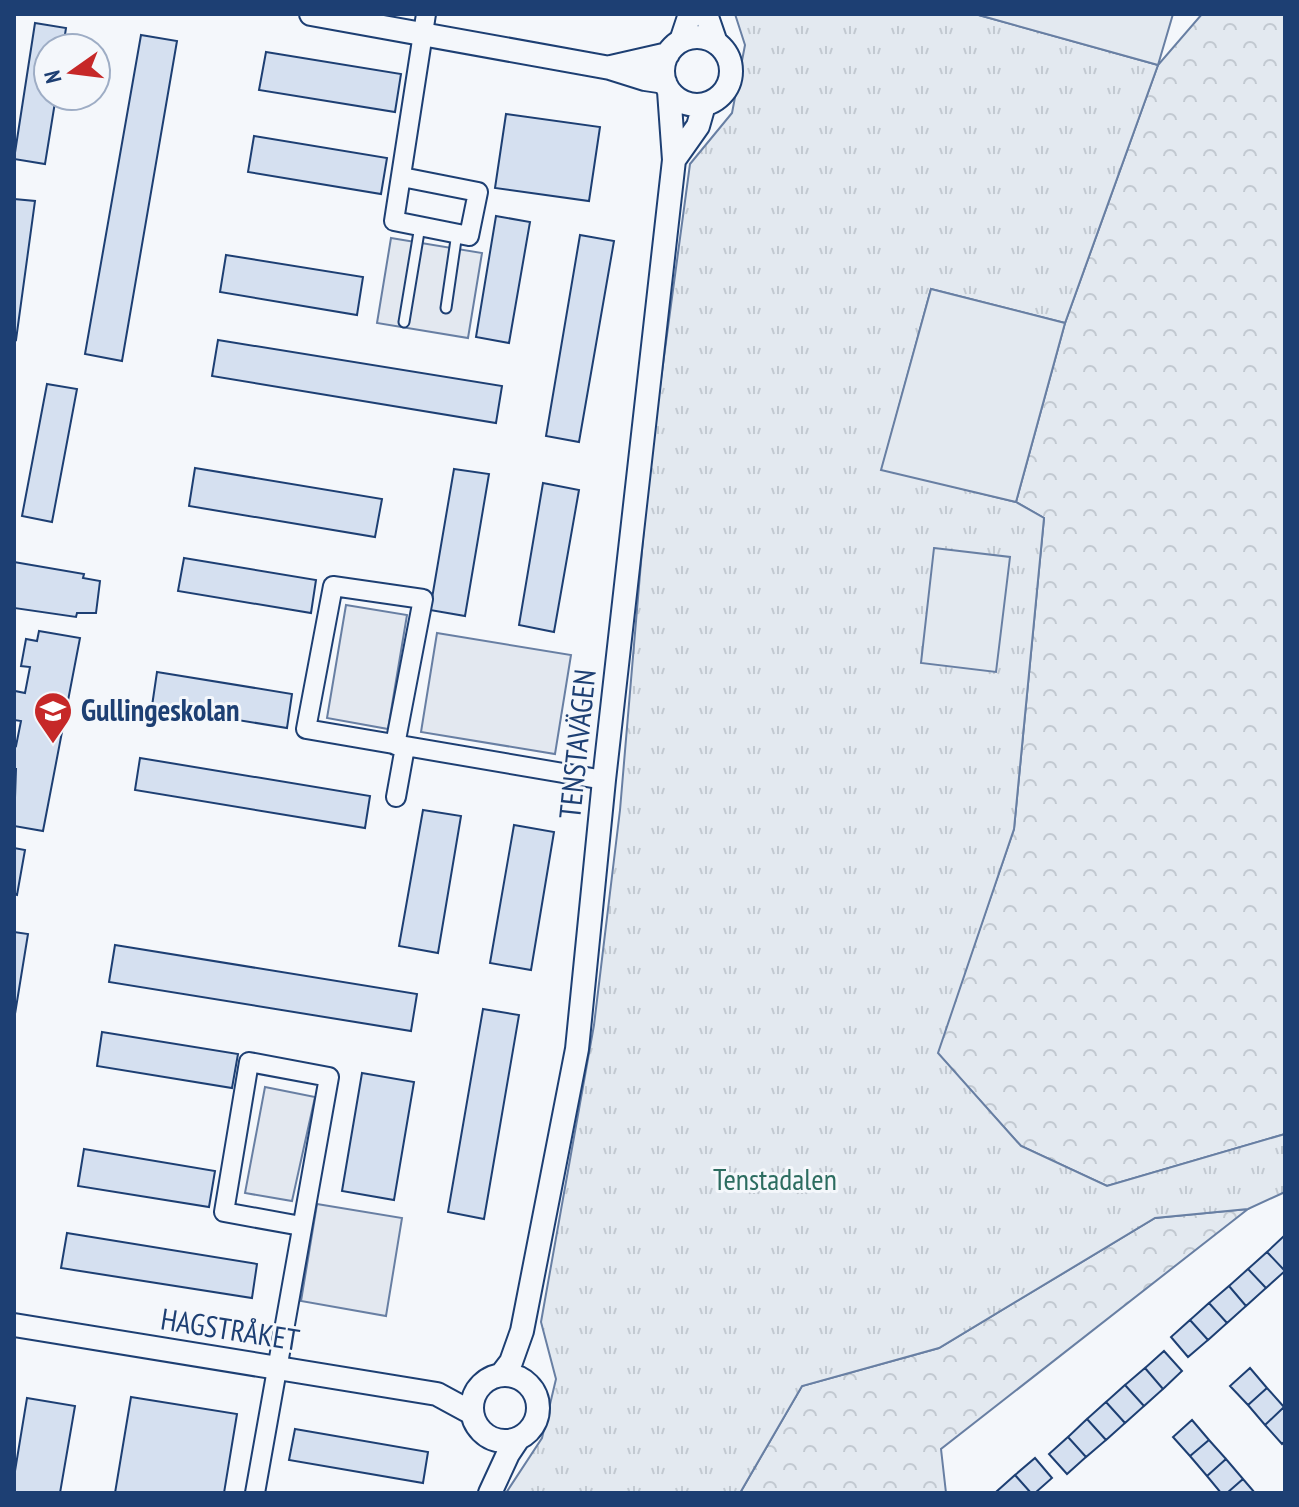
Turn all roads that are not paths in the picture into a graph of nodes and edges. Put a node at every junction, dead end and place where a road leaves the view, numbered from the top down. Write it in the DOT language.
graph roads {
  1 [pos="311,14"];
  2 [pos="690,14"];
  3 [pos="706,14"];
  4 [pos="424,24"];
  5 [pos="716,43"];
  6 [pos="674,47"];
  7 [pos="610,68"];
  8 [pos="667,87"];
  9 [pos="704,105"];
  10 [pos="674,160"];
  11 [pos="402,177"];
  12 [pos="420,226"];
  13 [pos="457,233"];
  14 [pos="446,308"];
  15 [pos="404,322"];
  16 [pos="400,746"];
  17 [pos="604,780"];
  18 [pos="396,797"];
  19 [pos="301,1226"];
  20 [pos="14,1325"];
  21 [pos="522,1331"];
  22 [pos="277,1368"];
  23 [pos="492,1380"];
  24 [pos="531,1387"];
  25 [pos="437,1394"];
  26 [pos="472,1413"];
  27 [pos="489,1438"];
  28 [pos="518,1439"];
  29 [pos="255,1493"];
  30 [pos="489,1493"];
  1 -- 4 [label="street"];
  2 -- 6 [label="street"];
  3 -- 5 [label="street"];
  4 -- 7 [label="street"];
  4 -- 11 [label="street"];
  5 -- 6 [label="street"];
  5 -- 9 [label="street"];
  6 -- 7 [label="street"];
  6 -- 8 [label="street"];
  7 -- 8 [label="street"];
  8 -- 9 [label="street"];
  8 -- 10 [label="street, TENSTAVÄGEN"];
  9 -- 10 [label="street, TENSTAVÄGEN"];
  10 -- 17 [label="street, TENSTAVÄGEN"];
  11 -- 12 [label="street"];
  11 -- 13 [label="street"];
  12 -- 13 [label="street"];
  12 -- 15 [label="lane"];
  13 -- 14 [label="lane"];
  16 -- 16 [label="street"];
  16 -- 17 [label="street"];
  16 -- 18 [label="street"];
  17 -- 21 [label="street, TENSTAVÄGEN"];
  19 -- 19 [label="street"];
  19 -- 22 [label="street"];
  20 -- 22 [label="street, HAGSTRÅKET"];
  21 -- 23 [label="street, TENSTAVÄGEN"];
  21 -- 24 [label="street, TENSTAVÄGEN"];
  22 -- 25 [label="street, HAGSTRÅKET"];
  22 -- 29 [label="street"];
  23 -- 24 [label="street"];
  23 -- 25 [label="street, HAGSTRÅKET"];
  23 -- 26 [label="street"];
  24 -- 28 [label="street"];
  25 -- 26 [label="street, HAGSTRÅKET"];
  26 -- 27 [label="street"];
  27 -- 28 [label="street"];
  27 -- 30 [label="street"];
  28 -- 30 [label="street"];
}
